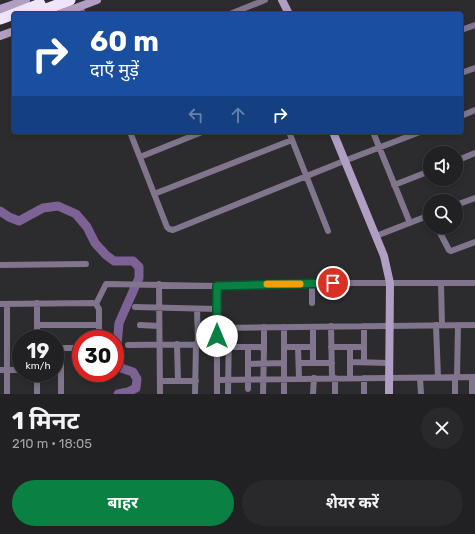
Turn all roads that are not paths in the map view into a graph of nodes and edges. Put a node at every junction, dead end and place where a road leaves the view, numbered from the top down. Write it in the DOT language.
graph roads {
  1 [pos="26,0"];
  2 [pos="52,0"];
  3 [pos="70,0"];
  4 [pos="97,0"];
  5 [pos="265,0"];
  6 [pos="282,0"];
  7 [pos="0,10"];
  8 [pos="82,10"];
  9 [pos="19,12"];
  10 [pos="38,12"];
  11 [pos="71,12"];
  12 [pos="242,12"];
  13 [pos="288,12"];
  14 [pos="12,15"];
  15 [pos="0,19"];
  16 [pos="12,22"];
  17 [pos="475,25"];
  18 [pos="0,26"];
  19 [pos="463,29"];
  20 [pos="12,32"];
  21 [pos="0,36"];
  22 [pos="475,68"];
  23 [pos="463,73"];
  24 [pos="475,110"];
  25 [pos="463,115"];
  26 [pos="131,134"];
  27 [pos="197,134"];
  28 [pos="290,134"];
  29 [pos="334,134"];
  30 [pos="374,134"];
  31 [pos="415,134"];
  32 [pos="292,140"];
  33 [pos="380,148"];
  34 [pos="475,153"];
  35 [pos="140,157"];
  36 [pos="463,158"];
  37 [pos="344,161"];
  38 [pos="423,174"];
  39 [pos="307,177"];
  40 [pos="394,185"];
  41 [pos="154,194"];
  42 [pos="475,198"];
  43 [pos="463,202"];
  44 [pos="423,218"];
  45 [pos="410,223"];
  46 [pos="328,231"];
  47 [pos="441,234"];
  48 [pos="376,236"];
  49 [pos="475,242"];
  50 [pos="86,264"];
  51 [pos="0,265"];
  52 [pos="390,283"];
  53 [pos="441,283"];
  54 [pos="475,283"];
  55 [pos="158,284"];
  56 [pos="312,284"];
  57 [pos="217,286"];
  58 [pos="37,303"];
  59 [pos="3,304"];
  60 [pos="96,304"];
  61 [pos="312,304"];
  62 [pos="136,307"];
  63 [pos="159,307"];
  64 [pos="197,309"];
  65 [pos="217,310"];
  66 [pos="37,325"];
  67 [pos="99,325"];
  68 [pos="140,325"];
  69 [pos="439,325"];
  70 [pos="458,325"];
  71 [pos="475,325"];
  72 [pos="159,326"];
  73 [pos="313,326"];
  74 [pos="331,326"];
  75 [pos="364,326"];
  76 [pos="389,326"];
  77 [pos="264,327"];
  78 [pos="284,327"];
  79 [pos="217,328"];
  80 [pos="229,328"];
  81 [pos="37,330"];
  82 [pos="99,330"];
  83 [pos="160,344"];
  84 [pos="176,344"];
  85 [pos="196,344"];
  86 [pos="217,344"];
  87 [pos="128,345"];
  88 [pos="229,347"];
  89 [pos="248,347"];
  90 [pos="284,347"];
  91 [pos="298,347"];
  92 [pos="313,347"];
  93 [pos="331,347"];
  94 [pos="350,347"];
  95 [pos="364,347"];
  96 [pos="264,349"];
  97 [pos="350,362"];
  98 [pos="364,362"];
  99 [pos="264,363"];
  100 [pos="284,363"];
  101 [pos="298,363"];
  102 [pos="314,363"];
  103 [pos="332,363"];
  104 [pos="389,363"];
  105 [pos="248,364"];
  106 [pos="3,370"];
  107 [pos="438,377"];
  108 [pos="456,377"];
  109 [pos="474,377"];
  110 [pos="299,378"];
  111 [pos="314,378"];
  112 [pos="333,378"];
  113 [pos="350,378"];
  114 [pos="364,378"];
  115 [pos="389,378"];
  116 [pos="420,378"];
  117 [pos="248,379"];
  118 [pos="263,379"];
  119 [pos="284,379"];
  120 [pos="196,380"];
  121 [pos="217,380"];
  122 [pos="229,380"];
  123 [pos="160,381"];
  124 [pos="178,381"];
  125 [pos="37,382"];
  126 [pos="60,382"];
  127 [pos="248,389"];
  128 [pos="7,394"];
  129 [pos="37,394"];
  130 [pos="61,394"];
  131 [pos="160,394"];
  132 [pos="195,394"];
  133 [pos="218,394"];
  134 [pos="228,394"];
  135 [pos="263,394"];
  136 [pos="284,394"];
  137 [pos="313,394"];
  138 [pos="335,394"];
  139 [pos="364,394"];
  140 [pos="389,394"];
  141 [pos="421,394"];
  142 [pos="455,394"];
  143 [pos="472,394"];
  1 -- 7 [label="street"];
  2 -- 9 [label="highway"];
  3 -- 10 [label="highway"];
  4 -- 8 [label="street"];
  5 -- 12 [label="street"];
  6 -- 13 [label="street"];
  8 -- 11 [label="street"];
  14 -- 15 [label="highway"];
  16 -- 18 [label="highway"];
  17 -- 19 [label="street"];
  20 -- 21 [label="street"];
  22 -- 23 [label="street"];
  24 -- 25 [label="street"];
  26 -- 35 [label="street"];
  27 -- 35 [label="street"];
  28 -- 32 [label="street"];
  29 -- 37 [label="street"];
  30 -- 33 [label="street"];
  31 -- 33 [label="street"];
  32 -- 39 [label="street"];
  32 -- 41 [label="street"];
  33 -- 37 [label="street"];
  33 -- 40 [label="street"];
  34 -- 36 [label="street"];
  35 -- 41 [label="street"];
  37 -- 39 [label="street"];
  37 -- 48 [label="street"];
  38 -- 40 [label="street"];
  39 -- 41 [label="street"];
  39 -- 46 [label="street"];
  40 -- 45 [label="street"];
  42 -- 43 [label="street"];
  44 -- 45 [label="street"];
  45 -- 48 [label="street"];
  47 -- 49 [label="street"];
  48 -- 52 [label="street"];
  50 -- 51 [label="street"];
  52 -- 53 [label="street"];
  52 -- 56 [label="street"];
  52 -- 76 [label="street"];
  53 -- 54 [label="street"];
  53 -- 69 [label="street"];
  55 -- 57 [label="street"];
  55 -- 60 [label="street"];
  55 -- 63 [label="street"];
  56 -- 57 [label="street"];
  56 -- 61 [label="street"];
  57 -- 65 [label="street"];
  58 -- 59 [label="street"];
  58 -- 60 [label="street"];
  58 -- 66 [label="street"];
  59 -- 106 [label="street"];
  60 -- 67 [label="street"];
  62 -- 63 [label="street"];
  63 -- 64 [label="street"];
  63 -- 72 [label="street"];
  64 -- 65 [label="street"];
  64 -- 85 [label="street"];
  65 -- 79 [label="street"];
  66 -- 67 [label="street"];
  66 -- 81 [label="street"];
  67 -- 82 [label="street"];
  68 -- 72 [label="street"];
  69 -- 70 [label="street"];
  69 -- 76 [label="street"];
  69 -- 107 [label="street"];
  70 -- 71 [label="street"];
  70 -- 108 [label="street"];
  72 -- 83 [label="street"];
  73 -- 74 [label="street"];
  73 -- 78 [label="street"];
  73 -- 92 [label="street"];
  74 -- 75 [label="street"];
  74 -- 93 [label="street"];
  75 -- 76 [label="street"];
  75 -- 95 [label="street"];
  76 -- 104 [label="street"];
  77 -- 78 [label="street"];
  77 -- 80 [label="street"];
  77 -- 96 [label="street"];
  78 -- 90 [label="street"];
  79 -- 80 [label="street"];
  79 -- 86 [label="street"];
  80 -- 88 [label="street"];
  83 -- 84 [label="street"];
  83 -- 87 [label="street"];
  83 -- 123 [label="street"];
  84 -- 85 [label="street"];
  84 -- 124 [label="street"];
  85 -- 86 [label="street"];
  85 -- 120 [label="street"];
  86 -- 121 [label="street"];
  88 -- 89 [label="street"];
  88 -- 122 [label="street"];
  89 -- 96 [label="street"];
  89 -- 105 [label="street"];
  90 -- 91 [label="street"];
  90 -- 100 [label="street"];
  91 -- 92 [label="street"];
  91 -- 101 [label="street"];
  92 -- 102 [label="street"];
  93 -- 94 [label="street"];
  93 -- 103 [label="street"];
  94 -- 95 [label="street"];
  94 -- 97 [label="street"];
  95 -- 98 [label="street"];
  96 -- 99 [label="street"];
  97 -- 98 [label="street"];
  97 -- 113 [label="street"];
  98 -- 104 [label="street"];
  99 -- 100 [label="street"];
  99 -- 105 [label="street"];
  99 -- 118 [label="street"];
  100 -- 119 [label="street"];
  101 -- 102 [label="street"];
  101 -- 110 [label="street"];
  102 -- 103 [label="street"];
  103 -- 112 [label="street"];
  104 -- 115 [label="street"];
  105 -- 117 [label="street"];
  106 -- 128 [label="street"];
  107 -- 108 [label="street"];
  107 -- 116 [label="street"];
  108 -- 109 [label="street"];
  108 -- 142 [label="street"];
  109 -- 143 [label="street"];
  110 -- 111 [label="street"];
  110 -- 119 [label="street"];
  111 -- 112 [label="street"];
  111 -- 137 [label="street"];
  112 -- 113 [label="street"];
  112 -- 138 [label="street"];
  113 -- 114 [label="street"];
  114 -- 115 [label="street"];
  114 -- 139 [label="street"];
  115 -- 116 [label="street"];
  115 -- 140 [label="street"];
  116 -- 141 [label="street"];
  117 -- 118 [label="street"];
  117 -- 122 [label="street"];
  117 -- 127 [label="street"];
  118 -- 119 [label="street"];
  118 -- 135 [label="street"];
  119 -- 136 [label="street"];
  120 -- 124 [label="street"];
  120 -- 132 [label="street"];
  121 -- 122 [label="street"];
  121 -- 133 [label="street"];
  122 -- 134 [label="street"];
  123 -- 124 [label="street"];
  123 -- 131 [label="street"];
  125 -- 129 [label="street"];
  126 -- 130 [label="street"];
}
